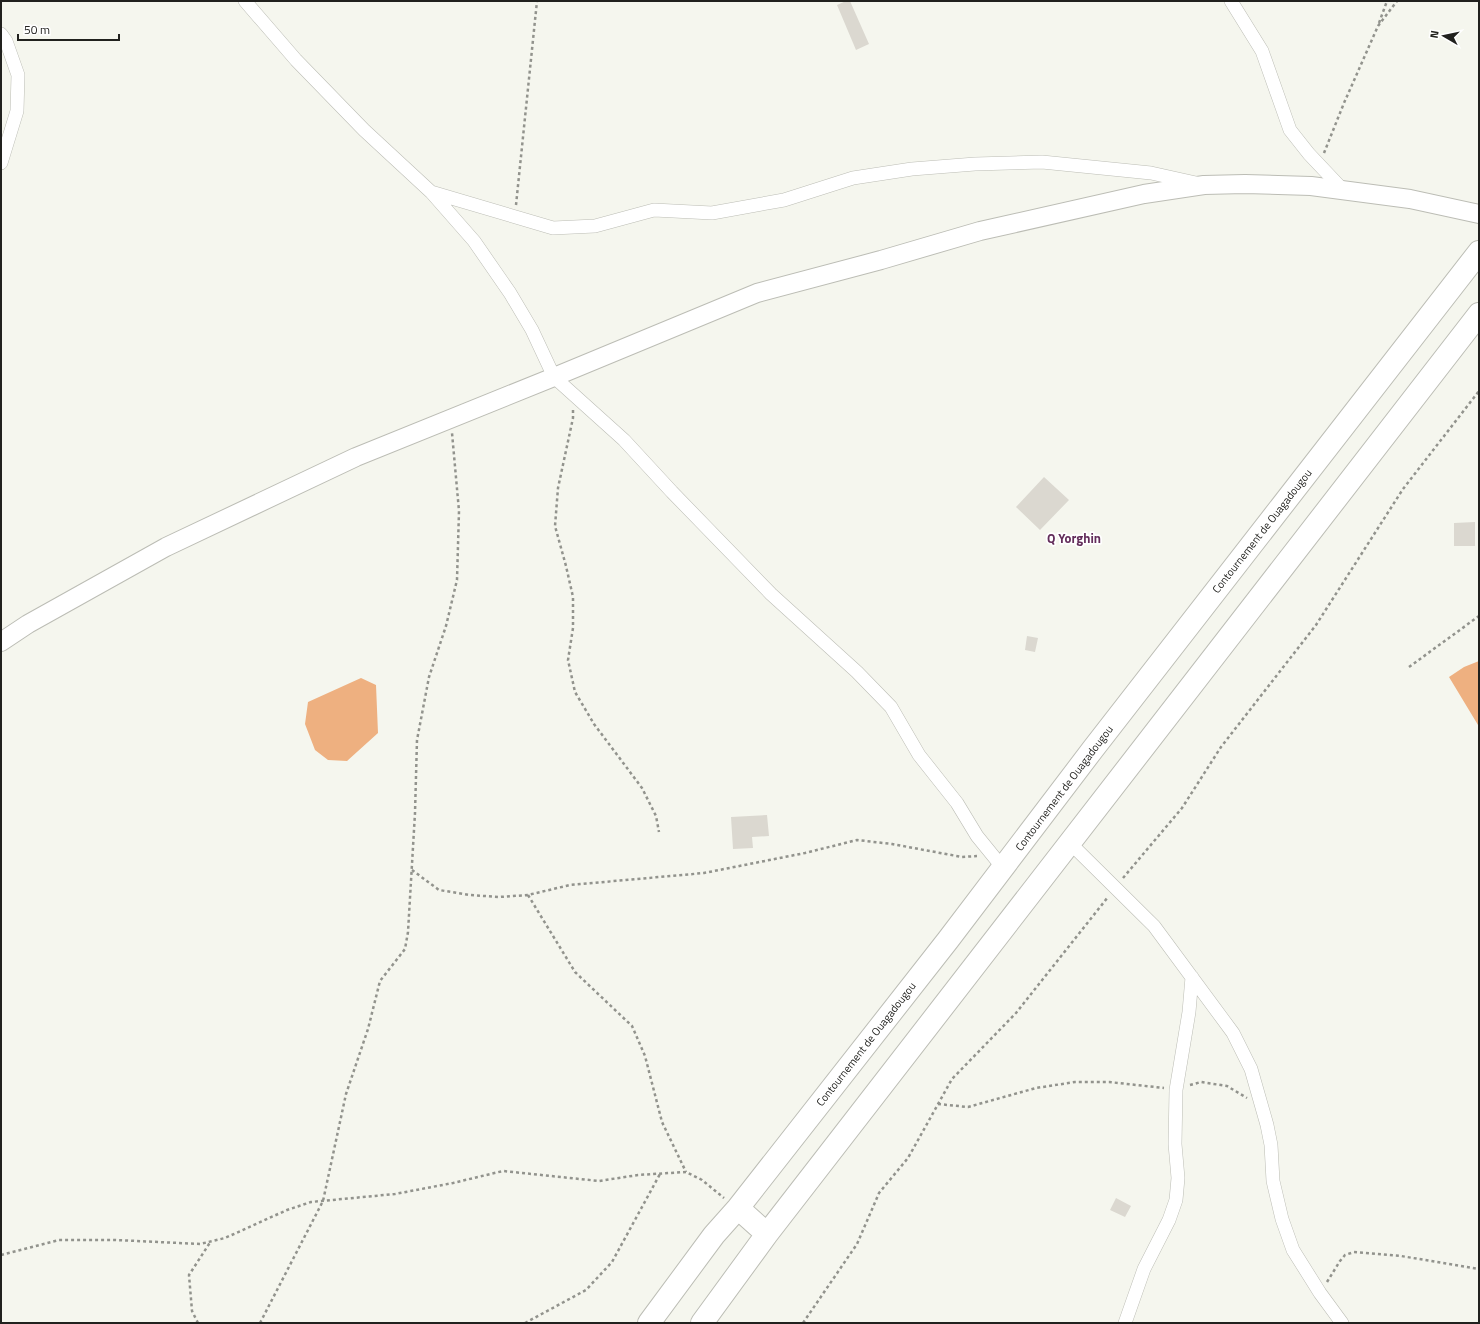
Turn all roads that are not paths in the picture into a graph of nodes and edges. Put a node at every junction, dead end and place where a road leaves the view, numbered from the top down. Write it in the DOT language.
graph roads {
  1 [pos="245,1"];
  2 [pos="1231,1"];
  3 [pos="1,34"];
  4 [pos="1,163"];
  5 [pos="1204,185"];
  6 [pos="1343,190"];
  7 [pos="431,192"];
  8 [pos="1479,214"];
  9 [pos="1479,252"];
  10 [pos="1479,314"];
  11 [pos="554,377"];
  12 [pos="1,642"];
  13 [pos="1070,843"];
  14 [pos="998,861"];
  15 [pos="1192,977"];
  16 [pos="738,1208"];
  17 [pos="767,1234"];
  18 [pos="649,1323"];
  19 [pos="702,1323"];
  20 [pos="1125,1323"];
  21 [pos="1342,1323"];
  1 -- 7 [label="street"];
  2 -- 6 [label="street"];
  3 -- 4 [label="street"];
  5 -- 6 [label="main road"];
  5 -- 7 [label="street"];
  5 -- 11 [label="main road"];
  6 -- 8 [label="main road"];
  7 -- 11 [label="street"];
  9 -- 14 [label="highway, Contournement de Ouagadougou"];
  10 -- 13 [label="highway"];
  11 -- 12 [label="main road"];
  11 -- 14 [label="street"];
  13 -- 15 [label="street"];
  13 -- 17 [label="highway"];
  14 -- 16 [label="highway, Contournement de Ouagadougou"];
  15 -- 20 [label="street"];
  15 -- 21 [label="street"];
  16 -- 17 [label="highway"];
  16 -- 18 [label="highway, Contournement de Ouagadougou"];
  17 -- 19 [label="highway"];
}
